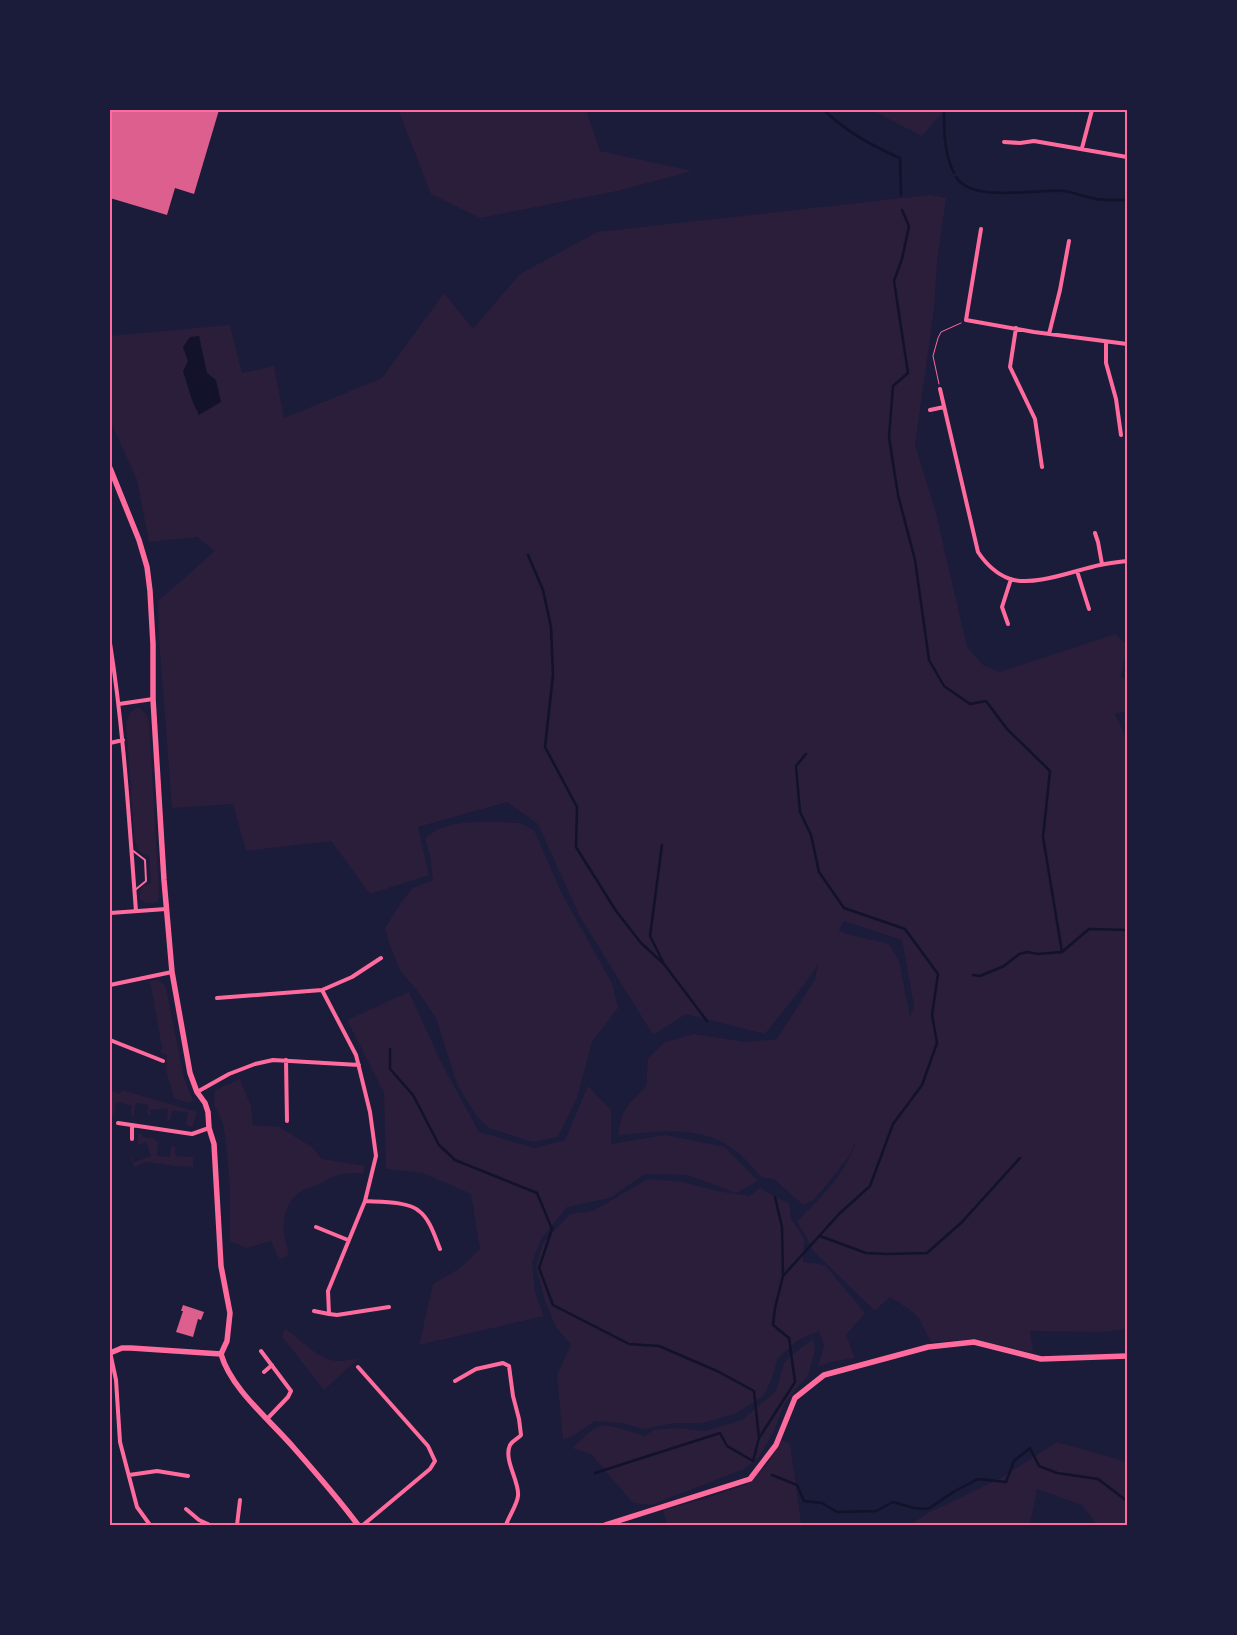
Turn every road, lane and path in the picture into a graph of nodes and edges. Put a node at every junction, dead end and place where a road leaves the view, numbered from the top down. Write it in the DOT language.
graph roads {
  1 [pos="1092,110"];
  2 [pos="1004,142"];
  3 [pos="1082,148"];
  4 [pos="1127,157"];
  5 [pos="981,229"];
  6 [pos="1069,241"];
  7 [pos="966,320"];
  8 [pos="1016,328"];
  9 [pos="1049,334"];
  10 [pos="1106,342"];
  11 [pos="1127,344"];
  12 [pos="940,389"];
  13 [pos="944,407"];
  14 [pos="930,410"];
  15 [pos="1121,434"];
  16 [pos="1042,467"];
  17 [pos="110,468"];
  18 [pos="1095,533"];
  19 [pos="1127,561"];
  20 [pos="1102,564"];
  21 [pos="1076,571"];
  22 [pos="1011,579"];
  23 [pos="1089,609"];
  24 [pos="1008,624"];
  25 [pos="110,643"];
  26 [pos="153,699"];
  27 [pos="119,704"];
  28 [pos="123,740"];
  29 [pos="110,743"];
  30 [pos="132,850"];
  31 [pos="135,890"];
  32 [pos="166,909"];
  33 [pos="136,911"];
  34 [pos="110,913"];
  35 [pos="381,958"];
  36 [pos="172,972"];
  37 [pos="110,985"];
  38 [pos="322,990"];
  39 [pos="217,998"];
  40 [pos="110,1040"];
  41 [pos="286,1060"];
  42 [pos="163,1061"];
  43 [pos="359,1065"];
  44 [pos="197,1092"];
  45 [pos="287,1121"];
  46 [pos="118,1123"];
  47 [pos="132,1125"];
  48 [pos="209,1128"];
  49 [pos="132,1139"];
  50 [pos="365,1201"];
  51 [pos="316,1227"];
  52 [pos="348,1240"];
  53 [pos="440,1249"];
  54 [pos="389,1307"];
  55 [pos="314,1311"];
  56 [pos="328,1314"];
  57 [pos="261,1351"];
  58 [pos="110,1352"];
  59 [pos="221,1354"];
  60 [pos="1127,1356"];
  61 [pos="272,1365"];
  62 [pos="358,1367"];
  63 [pos="264,1372"];
  64 [pos="455,1381"];
  65 [pos="267,1419"];
  66 [pos="129,1475"];
  67 [pos="188,1476"];
  68 [pos="240,1500"];
  69 [pos="186,1509"];
  70 [pos="628,1518"];
  71 [pos="150,1525"];
  72 [pos="210,1525"];
  73 [pos="236,1525"];
  74 [pos="358,1525"];
  75 [pos="363,1525"];
  76 [pos="506,1525"];
  77 [pos="605,1525"];
  78 [pos="631,1525"];
  1 -- 3 [label="street"];
  2 -- 3 [label="street"];
  3 -- 4 [label="street"];
  5 -- 7 [label="street"];
  6 -- 9 [label="street"];
  7 -- 8 [label="street"];
  7 -- 12 [label="path"];
  8 -- 9 [label="street"];
  8 -- 16 [label="street"];
  9 -- 10 [label="street"];
  10 -- 11 [label="street"];
  10 -- 15 [label="street"];
  12 -- 13 [label="street"];
  13 -- 14 [label="street"];
  13 -- 22 [label="street"];
  17 -- 26 [label="main road"];
  18 -- 20 [label="street"];
  19 -- 20 [label="street"];
  20 -- 21 [label="street"];
  21 -- 22 [label="street"];
  21 -- 23 [label="street"];
  22 -- 24 [label="street"];
  25 -- 27 [label="street"];
  26 -- 27 [label="street"];
  26 -- 32 [label="main road"];
  27 -- 28 [label="street"];
  28 -- 29 [label="street"];
  28 -- 30 [label="street"];
  30 -- 31 [label="street"];
  30 -- 31 [label="lane"];
  31 -- 33 [label="street"];
  32 -- 33 [label="street"];
  32 -- 36 [label="main road"];
  33 -- 34 [label="street"];
  35 -- 38 [label="street"];
  36 -- 37 [label="street"];
  36 -- 44 [label="main road"];
  38 -- 39 [label="street"];
  38 -- 43 [label="street"];
  40 -- 42 [label="street"];
  41 -- 43 [label="street"];
  41 -- 44 [label="street"];
  41 -- 45 [label="street"];
  43 -- 50 [label="street"];
  44 -- 48 [label="main road"];
  46 -- 47 [label="street"];
  47 -- 48 [label="street"];
  47 -- 49 [label="street"];
  48 -- 59 [label="main road"];
  50 -- 52 [label="street"];
  50 -- 53 [label="street"];
  51 -- 52 [label="street"];
  52 -- 56 [label="street"];
  54 -- 56 [label="street"];
  55 -- 56 [label="street"];
  57 -- 61 [label="street"];
  58 -- 59 [label="main road"];
  58 -- 66 [label="street"];
  59 -- 65 [label="main road"];
  60 -- 70 [label="main road"];
  61 -- 63 [label="street"];
  61 -- 65 [label="street"];
  62 -- 75 [label="street"];
  64 -- 76 [label="street"];
  65 -- 74 [label="main road"];
  66 -- 67 [label="street"];
  66 -- 71 [label="street"];
  68 -- 73 [label="street"];
  69 -- 72 [label="street"];
  70 -- 77 [label="main road"];
  70 -- 78 [label="street"];
}
